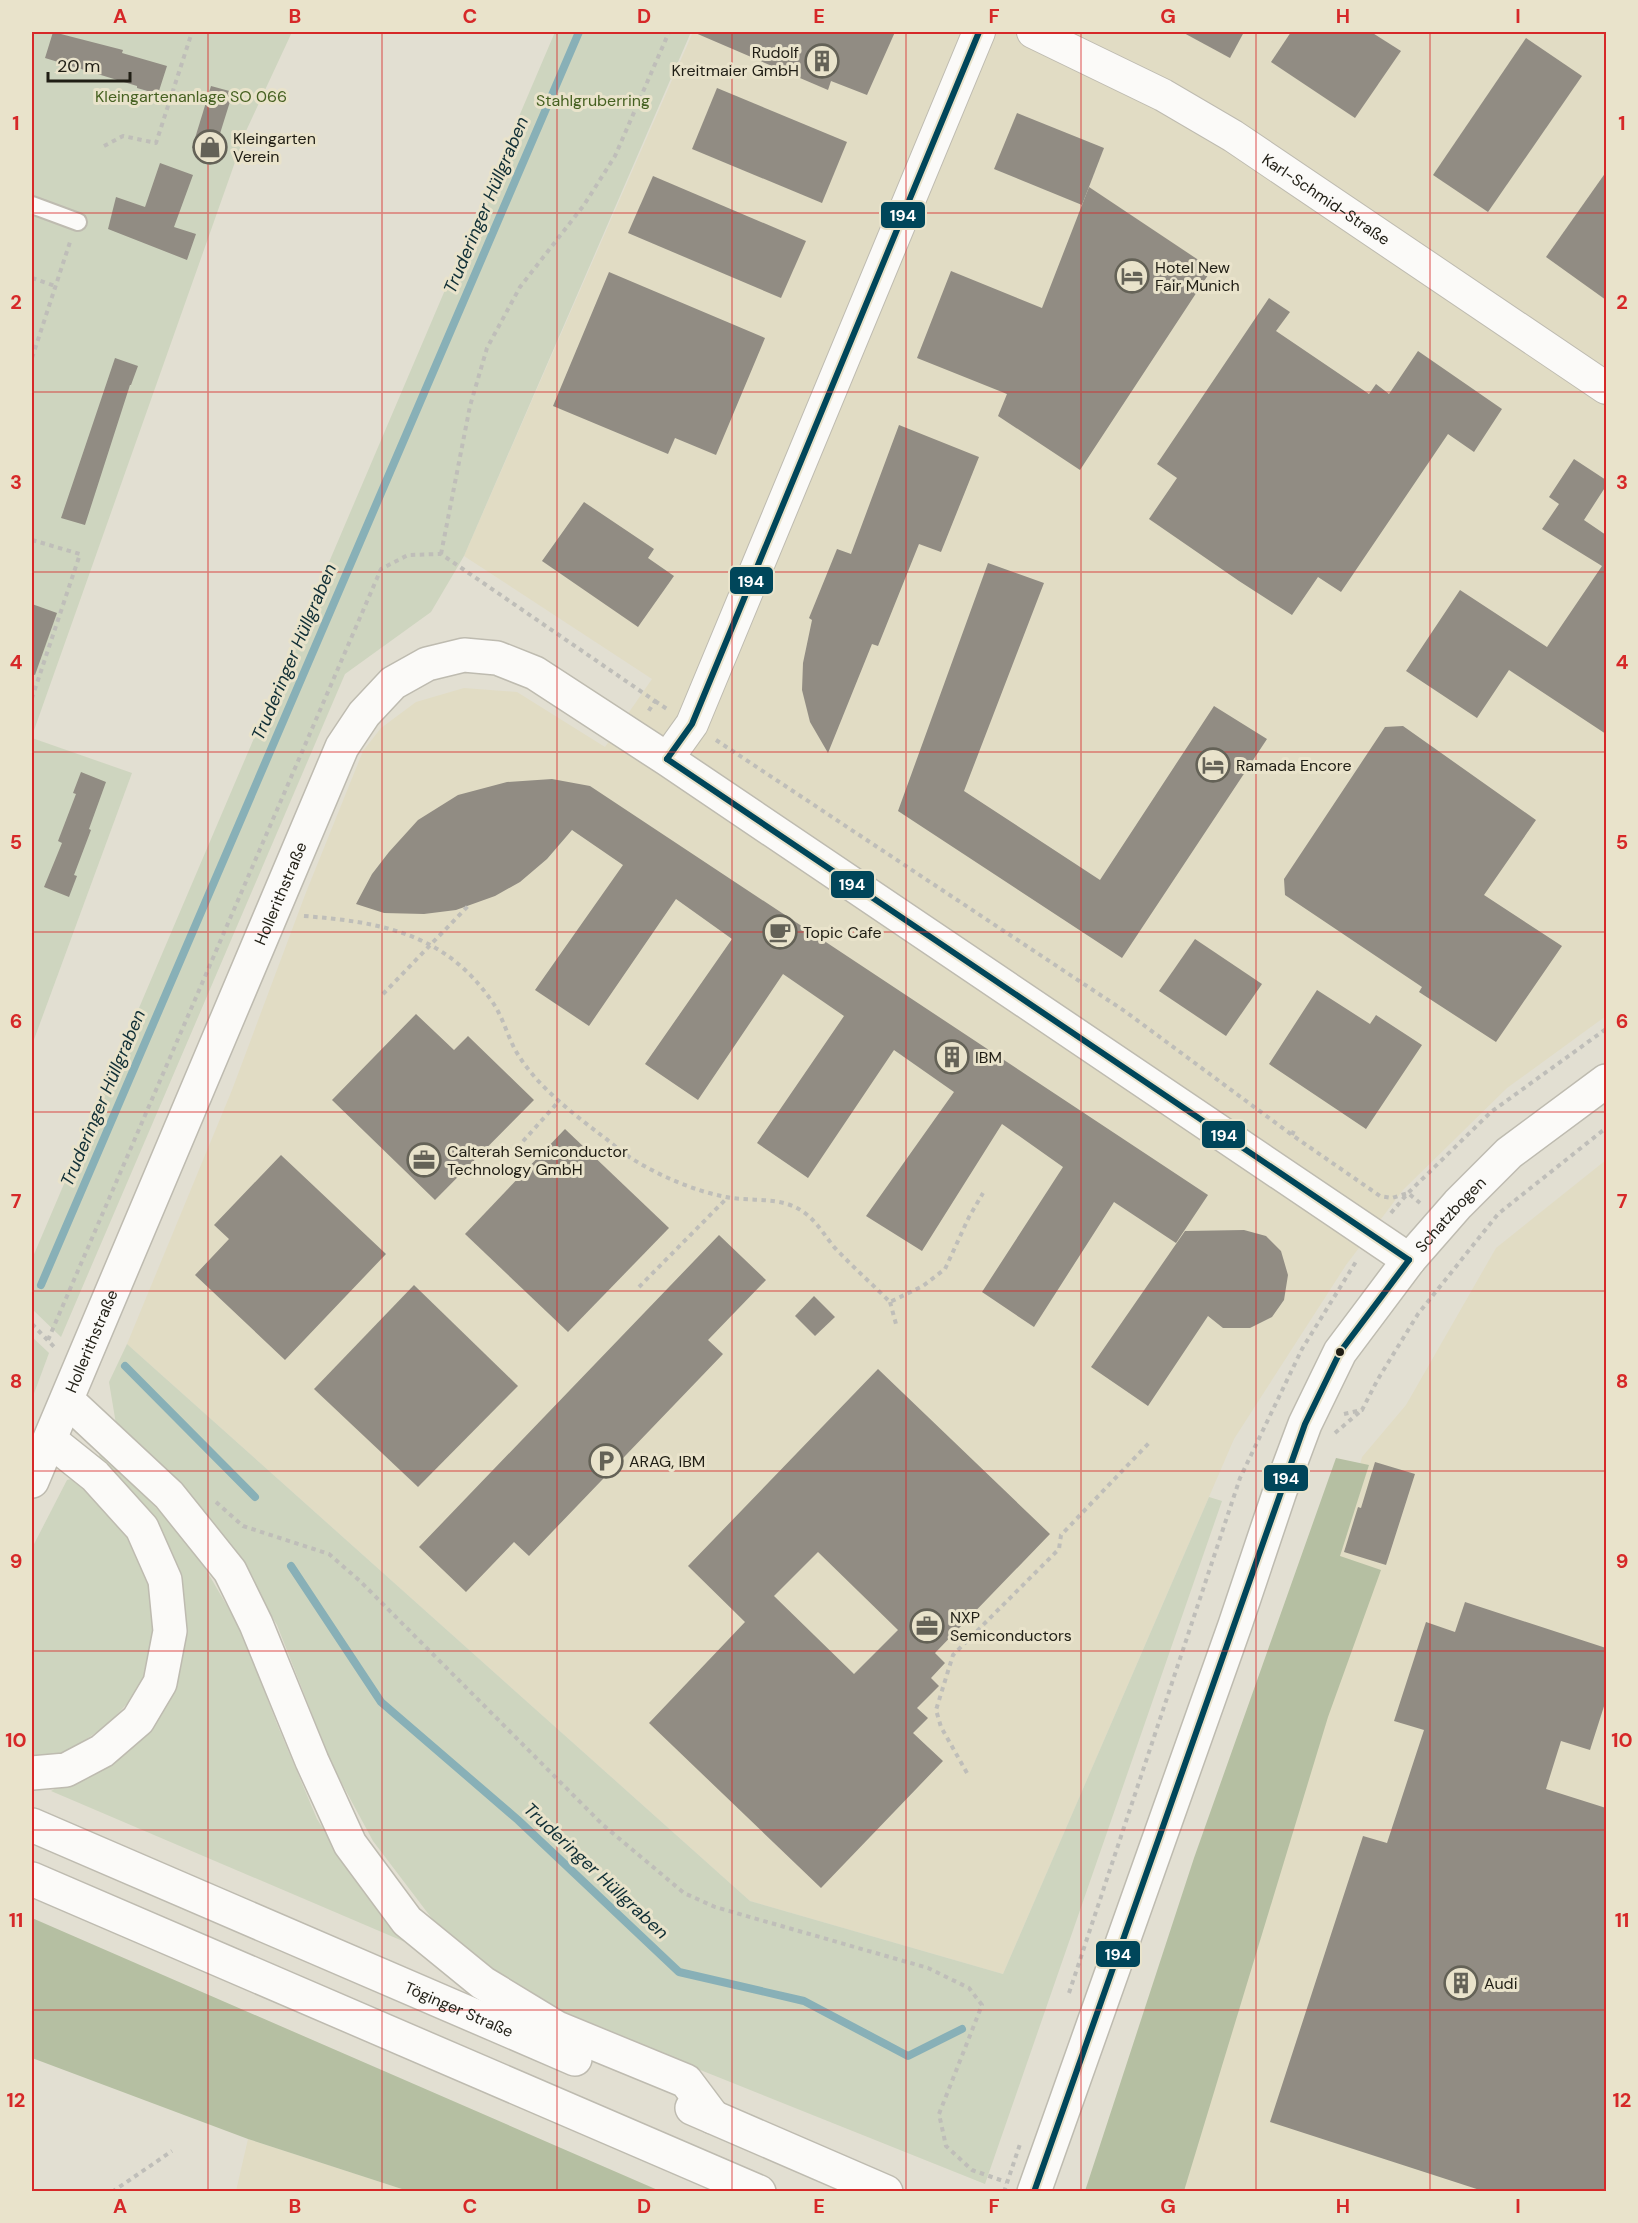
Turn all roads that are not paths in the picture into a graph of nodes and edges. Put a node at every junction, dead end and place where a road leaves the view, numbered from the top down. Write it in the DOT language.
graph roads {
  1 [pos="979,32"];
  2 [pos="1033,32"];
  3 [pos="32,205"];
  4 [pos="78,222"];
  5 [pos="1606,388"];
  6 [pos="667,759"];
  7 [pos="1606,1081"];
  8 [pos="1409,1260"];
  9 [pos="67,1400"];
  10 [pos="50,1440"];
  11 [pos="32,1481"];
  12 [pos="32,1773"];
  13 [pos="32,1825"];
  14 [pos="32,1879"];
  15 [pos="713,2116"];
  16 [pos="1022,2188"];
  17 [pos="759,2192"];
  18 [pos="886,2192"];
  1 -- 6 [label="street"];
  2 -- 5 [label="street, Karl-Schmid-Straße"];
  3 -- 4 [label="lane"];
  6 -- 8 [label="main road"];
  6 -- 9 [label="main road, Hollerithstraße"];
  7 -- 8 [label="main road, Schatzbogen"];
  8 -- 16 [label="main road, Schatzbogen"];
  9 -- 10 [label="main road, Hollerithstraße"];
  9 -- 15 [label="main road"];
  10 -- 11 [label="main road, Hollerithstraße"];
  10 -- 12 [label="main road"];
  13 -- 15 [label="main road, Töginger Straße"];
  14 -- 17 [label="main road"];
  15 -- 18 [label="main road, Töginger Straße"];
}
